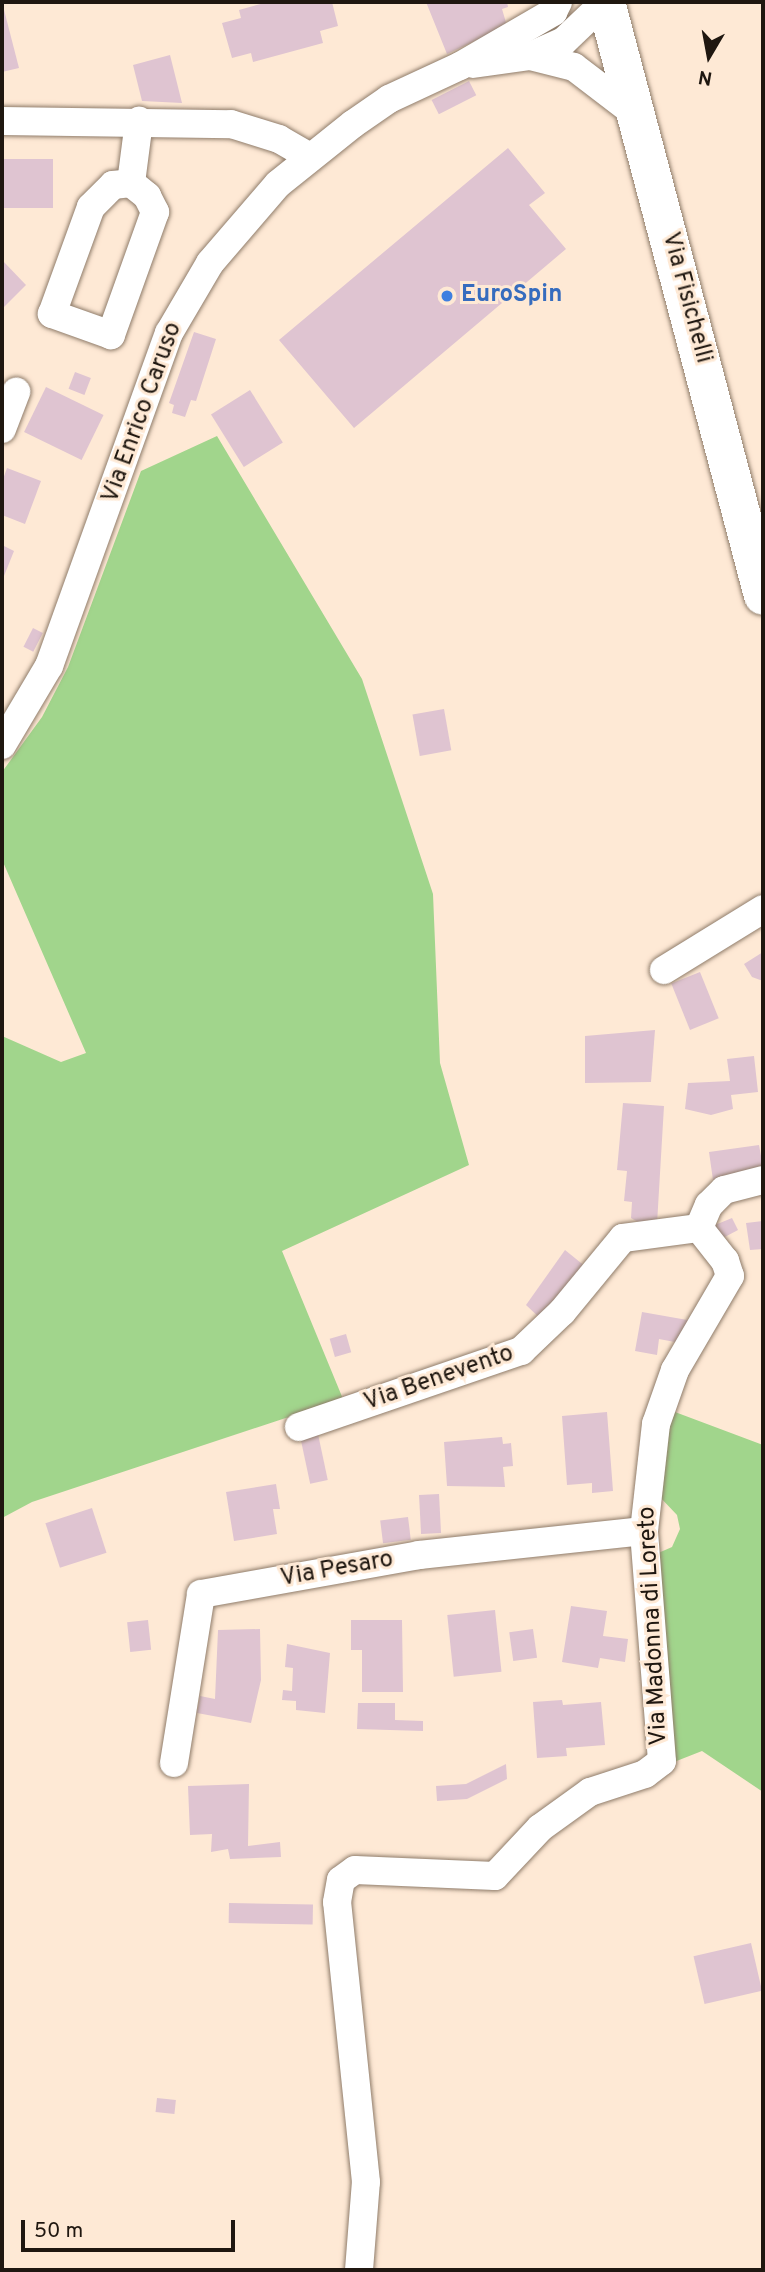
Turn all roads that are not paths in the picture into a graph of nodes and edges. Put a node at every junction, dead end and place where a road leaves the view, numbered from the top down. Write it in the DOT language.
graph roads {
  1 [pos="598,2"];
  2 [pos="606,2"];
  3 [pos="556,7"];
  4 [pos="530,56"];
  5 [pos="460,66"];
  6 [pos="639,116"];
  7 [pos="2,121"];
  8 [pos="139,121"];
  9 [pos="310,158"];
  10 [pos="131,183"];
  11 [pos="16,392"];
  12 [pos="2,429"];
  13 [pos="755,528"];
  14 [pos="763,596"];
  15 [pos="2,745"];
  16 [pos="763,909"];
  17 [pos="664,970"];
  18 [pos="763,1180"];
  19 [pos="699,1228"];
  20 [pos="299,1427"];
  21 [pos="644,1531"];
  22 [pos="174,1762"];
  23 [pos="359,2270"];
  1 -- 3 [label="street"];
  2 -- 4 [label="street"];
  2 -- 6 [label="main road, Via Fisichelli"];
  3 -- 5 [label="street"];
  4 -- 5 [label="street"];
  4 -- 6 [label="street"];
  5 -- 9 [label="street, Via Enrico Caruso"];
  6 -- 13 [label="main road, Via Fisichelli"];
  7 -- 8 [label="street"];
  8 -- 9 [label="street"];
  8 -- 10 [label="street"];
  9 -- 15 [label="street, Via Enrico Caruso"];
  10 -- 10 [label="street"];
  11 -- 12 [label="street"];
  13 -- 14 [label="main road, Via Fisichelli"];
  16 -- 17 [label="street"];
  18 -- 19 [label="street"];
  19 -- 20 [label="street, Via Benevento"];
  19 -- 21 [label="street, Via Madonna di Loreto"];
  21 -- 22 [label="street, Via Pesaro"];
  21 -- 23 [label="street, Via Madonna di Loreto"];
}
